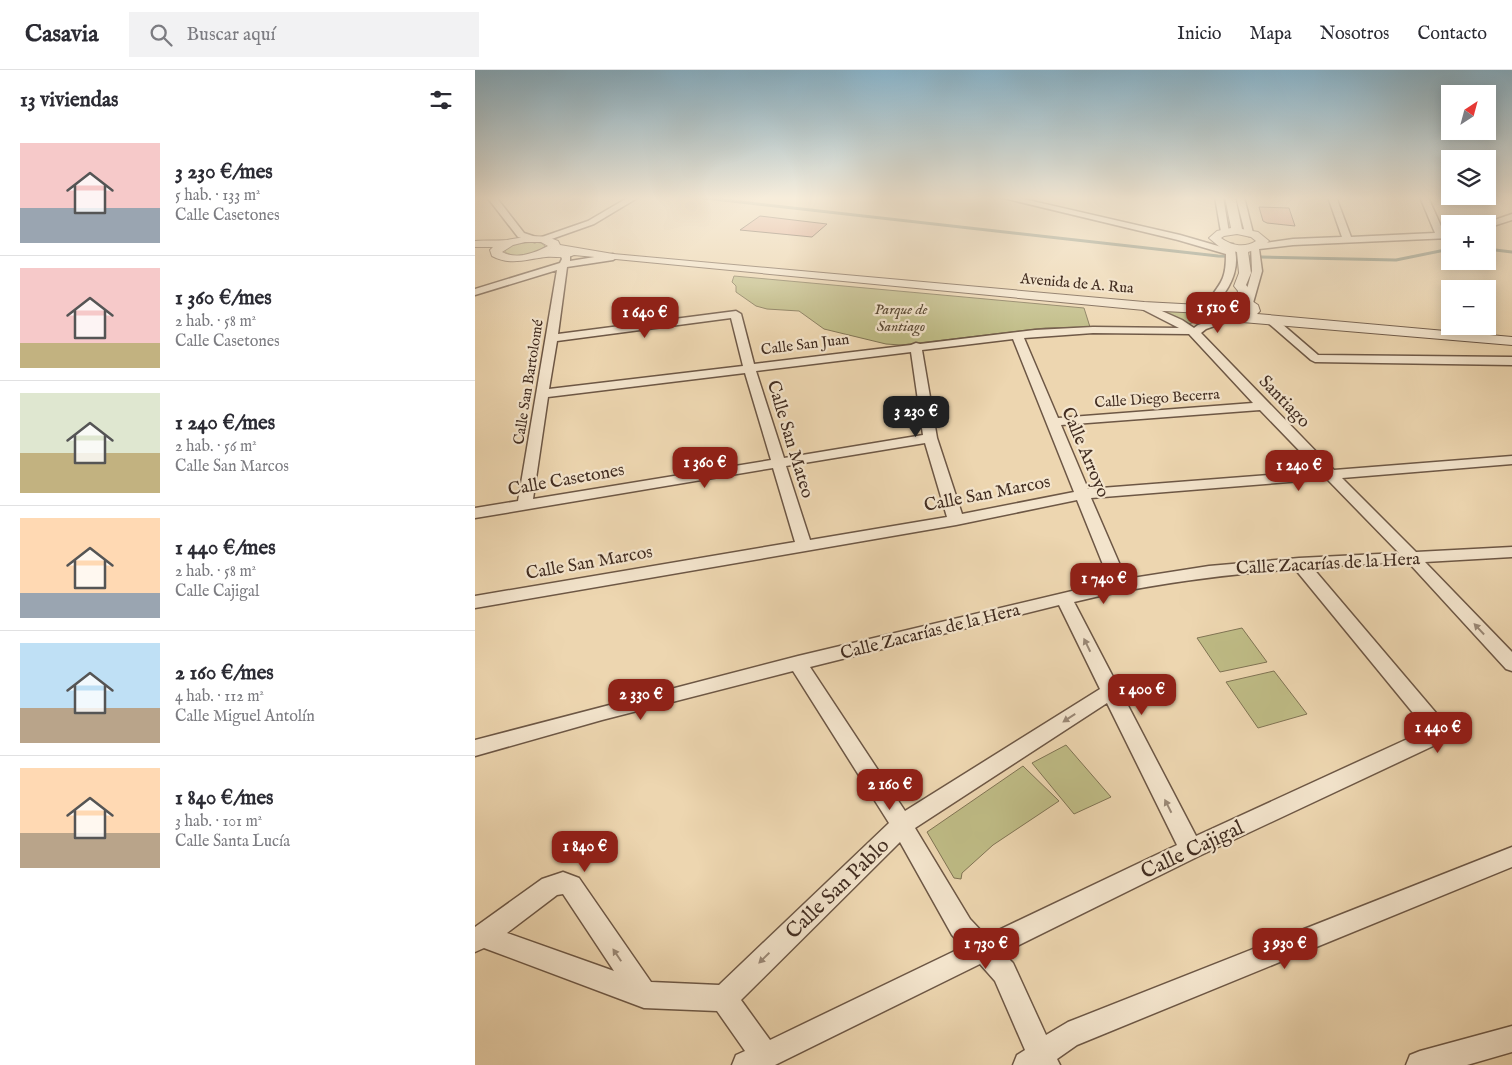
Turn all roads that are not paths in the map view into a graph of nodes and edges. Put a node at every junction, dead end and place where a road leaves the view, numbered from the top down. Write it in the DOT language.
graph roads {
  1 [pos="508,243"];
  2 [pos="546,243"];
  3 [pos="550,243"];
  4 [pos="1209,243"];
  5 [pos="1209,243"];
  6 [pos="1236,243"];
  7 [pos="1238,243"];
  8 [pos="1258,243"];
  9 [pos="1282,243"];
  10 [pos="476,244"];
  11 [pos="1238,249"];
  12 [pos="496,250"];
  13 [pos="542,254"];
  14 [pos="588,254"];
  15 [pos="613,257"];
  16 [pos="564,259"];
  17 [pos="577,261"];
  18 [pos="1240,286"];
  19 [pos="475,292"];
  20 [pos="1213,303"];
  21 [pos="1248,304"];
  22 [pos="1145,306"];
  23 [pos="736,314"];
  24 [pos="1236,317"];
  25 [pos="1271,320"];
  26 [pos="1297,322"];
  27 [pos="1194,332"];
  28 [pos="1017,335"];
  29 [pos="551,338"];
  30 [pos="1512,341"];
  31 [pos="916,346"];
  32 [pos="1512,361"];
  33 [pos="749,368"];
  34 [pos="542,394"];
  35 [pos="1263,406"];
  36 [pos="1053,422"];
  37 [pos="930,438"];
  38 [pos="1512,460"];
  39 [pos="778,462"];
  40 [pos="1331,474"];
  41 [pos="1084,494"];
  42 [pos="525,505"];
  43 [pos="475,513"];
  44 [pos="956,520"];
  45 [pos="804,546"];
  46 [pos="1512,553"];
  47 [pos="1413,558"];
  48 [pos="1299,563"];
  49 [pos="1120,585"];
  50 [pos="1064,598"];
  51 [pos="475,602"];
  52 [pos="798,664"];
  53 [pos="1512,664"];
  54 [pos="1110,692"];
  55 [pos="475,748"];
  56 [pos="902,825"];
  57 [pos="1191,849"];
  58 [pos="1512,857"];
  59 [pos="479,938"];
  60 [pos="982,950"];
  61 [pos="644,995"];
  62 [pos="724,998"];
  63 [pos="1512,1039"];
  64 [pos="755,1061"];
  65 [pos="1038,1061"];
  66 [pos="1420,1065"];
  1 -- 12 [label="street"];
  2 -- 13 [label="street"];
  3 -- 14 [label="street, Avenida de A. Rua"];
  4 -- 11 [label="street"];
  5 -- 11 [label="street"];
  6 -- 11 [label="street"];
  7 -- 11 [label="street"];
  8 -- 11 [label="street"];
  9 -- 11 [label="street"];
  10 -- 12 [label="street"];
  11 -- 18 [label="street"];
  11 -- 20 [label="street"];
  11 -- 21 [label="street"];
  12 -- 13 [label="street"];
  13 -- 16 [label="street, Avenida de A. Rua"];
  14 -- 15 [label="street, Avenida de A. Rua"];
  14 -- 16 [label="street, Avenida de A. Rua"];
  14 -- 17 [label="street"];
  15 -- 17 [label="street"];
  15 -- 22 [label="street, Avenida de A. Rua"];
  16 -- 17 [label="street"];
  16 -- 19 [label="street"];
  16 -- 29 [label="street, Calle San Bartolomé"];
  18 -- 20 [label="street"];
  18 -- 21 [label="street"];
  20 -- 21 [label="street"];
  20 -- 22 [label="street, Avenida de A. Rua"];
  20 -- 24 [label="street"];
  20 -- 27 [label="street"];
  21 -- 24 [label="street"];
  21 -- 26 [label="street"];
  22 -- 27 [label="street, Santiago"];
  23 -- 29 [label="street"];
  23 -- 33 [label="street, Calle San Mateo"];
  24 -- 25 [label="street"];
  24 -- 27 [label="street"];
  25 -- 26 [label="street"];
  25 -- 32 [label="street"];
  26 -- 30 [label="street"];
  27 -- 28 [label="street, Calle San Juan"];
  27 -- 35 [label="street, Santiago"];
  28 -- 31 [label="street, Calle San Juan"];
  28 -- 36 [label="street, Calle Arroyo"];
  29 -- 34 [label="street, Calle San Bartolomé"];
  31 -- 33 [label="street, Calle San Juan"];
  31 -- 37 [label="street"];
  33 -- 34 [label="street, Calle San Juan"];
  33 -- 39 [label="street, Calle San Mateo"];
  34 -- 42 [label="street, Calle San Bartolomé"];
  35 -- 36 [label="street, Calle Diego Becerra"];
  35 -- 40 [label="street, Santiago"];
  36 -- 41 [label="street, Calle Arroyo"];
  37 -- 39 [label="street, Calle Casetones"];
  37 -- 44 [label="street"];
  38 -- 40 [label="street, Calle San Marcos"];
  39 -- 42 [label="street, Calle Casetones"];
  39 -- 45 [label="street, Calle San Mateo"];
  40 -- 41 [label="street, Calle San Marcos"];
  40 -- 47 [label="street, Santiago"];
  41 -- 44 [label="street, Calle San Marcos"];
  41 -- 49 [label="street, Calle Arroyo"];
  42 -- 43 [label="street, Calle Casetones"];
  44 -- 45 [label="street, Calle San Marcos"];
  45 -- 51 [label="street, Calle San Marcos"];
  46 -- 47 [label="street, Calle Zacarías de la Hera"];
  47 -- 48 [label="street, Calle Zacarías de la Hera"];
  53 -- 47 [label="street, Santiago, one-way"];
  48 -- 49 [label="street, Calle Zacarías de la Hera"];
  48 -- 57 [label="street, Calle Cajigal"];
  49 -- 50 [label="street, Calle Zacarías de la Hera"];
  50 -- 52 [label="street, Calle Zacarías de la Hera"];
  54 -- 50 [label="street, one-way"];
  52 -- 55 [label="street, Calle Zacarías de la Hera"];
  52 -- 56 [label="street"];
  54 -- 56 [label="street, Calle San Pablo, one-way"];
  57 -- 54 [label="street, one-way"];
  56 -- 60 [label="street"];
  56 -- 62 [label="street, Calle San Pablo, one-way"];
  57 -- 60 [label="street, Calle Cajigal"];
  58 -- 65 [label="street"];
  59 -- 61 [label="street"];
  61 -- 59 [label="street, one-way"];
  60 -- 64 [label="street, Calle Cajigal"];
  60 -- 65 [label="street"];
  61 -- 62 [label="street"];
  62 -- 64 [label="street"];
  63 -- 66 [label="street"];
}
